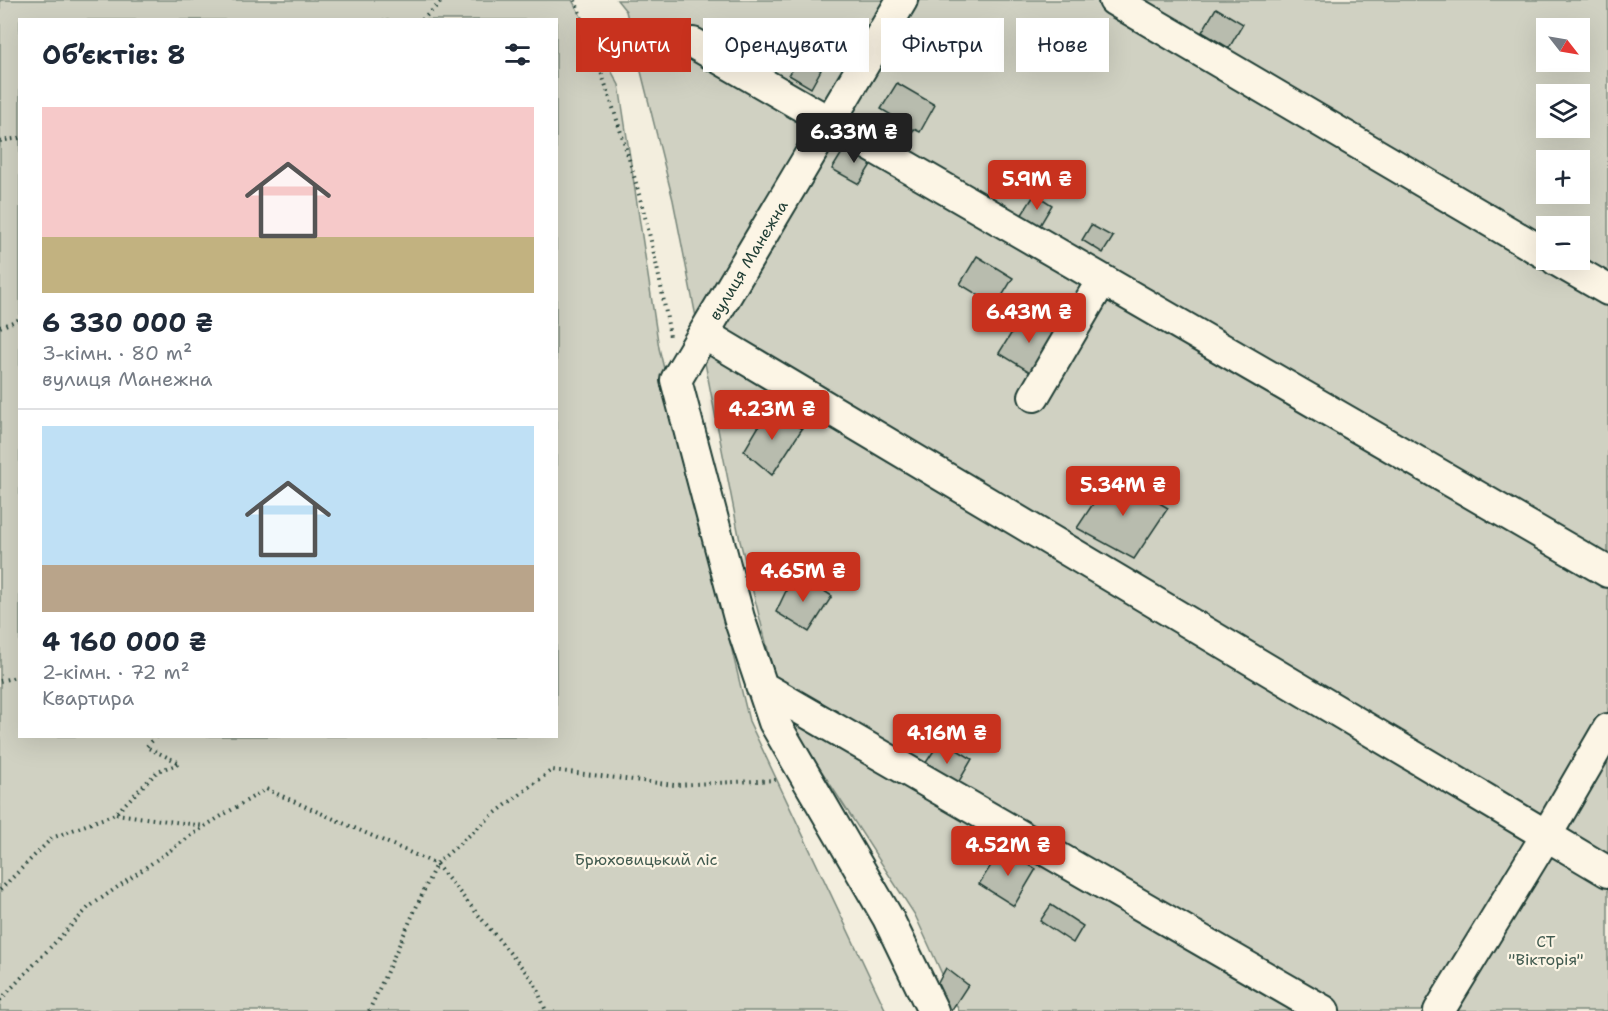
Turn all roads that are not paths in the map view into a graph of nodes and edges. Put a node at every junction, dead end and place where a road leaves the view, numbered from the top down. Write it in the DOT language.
graph roads {
  1 [pos="902,0"];
  2 [pos="1114,0"];
  3 [pos="693,43"];
  4 [pos="829,123"];
  5 [pos="1536,248"];
  6 [pos="1573,270"];
  7 [pos="1101,280"];
  8 [pos="1608,290"];
  9 [pos="704,333"];
  10 [pos="1034,396"];
  11 [pos="1608,572"];
  12 [pos="761,686"];
  13 [pos="1608,729"];
  14 [pos="1546,836"];
  15 [pos="1608,872"];
  16 [pos="933,1011"];
  17 [pos="1324,1011"];
  18 [pos="1439,1011"];
  1 -- 4 [label="street, вулиця Манежна"];
  2 -- 5 [label="street"];
  3 -- 4 [label="street"];
  4 -- 7 [label="street"];
  4 -- 9 [label="street, вулиця Манежна"];
  6 -- 8 [label="street"];
  7 -- 10 [label="street"];
  7 -- 11 [label="street"];
  9 -- 12 [label="street, вулиця Манежна"];
  9 -- 14 [label="street"];
  12 -- 16 [label="street"];
  12 -- 17 [label="street"];
  13 -- 14 [label="street"];
  14 -- 15 [label="street"];
  14 -- 18 [label="street"];
}
